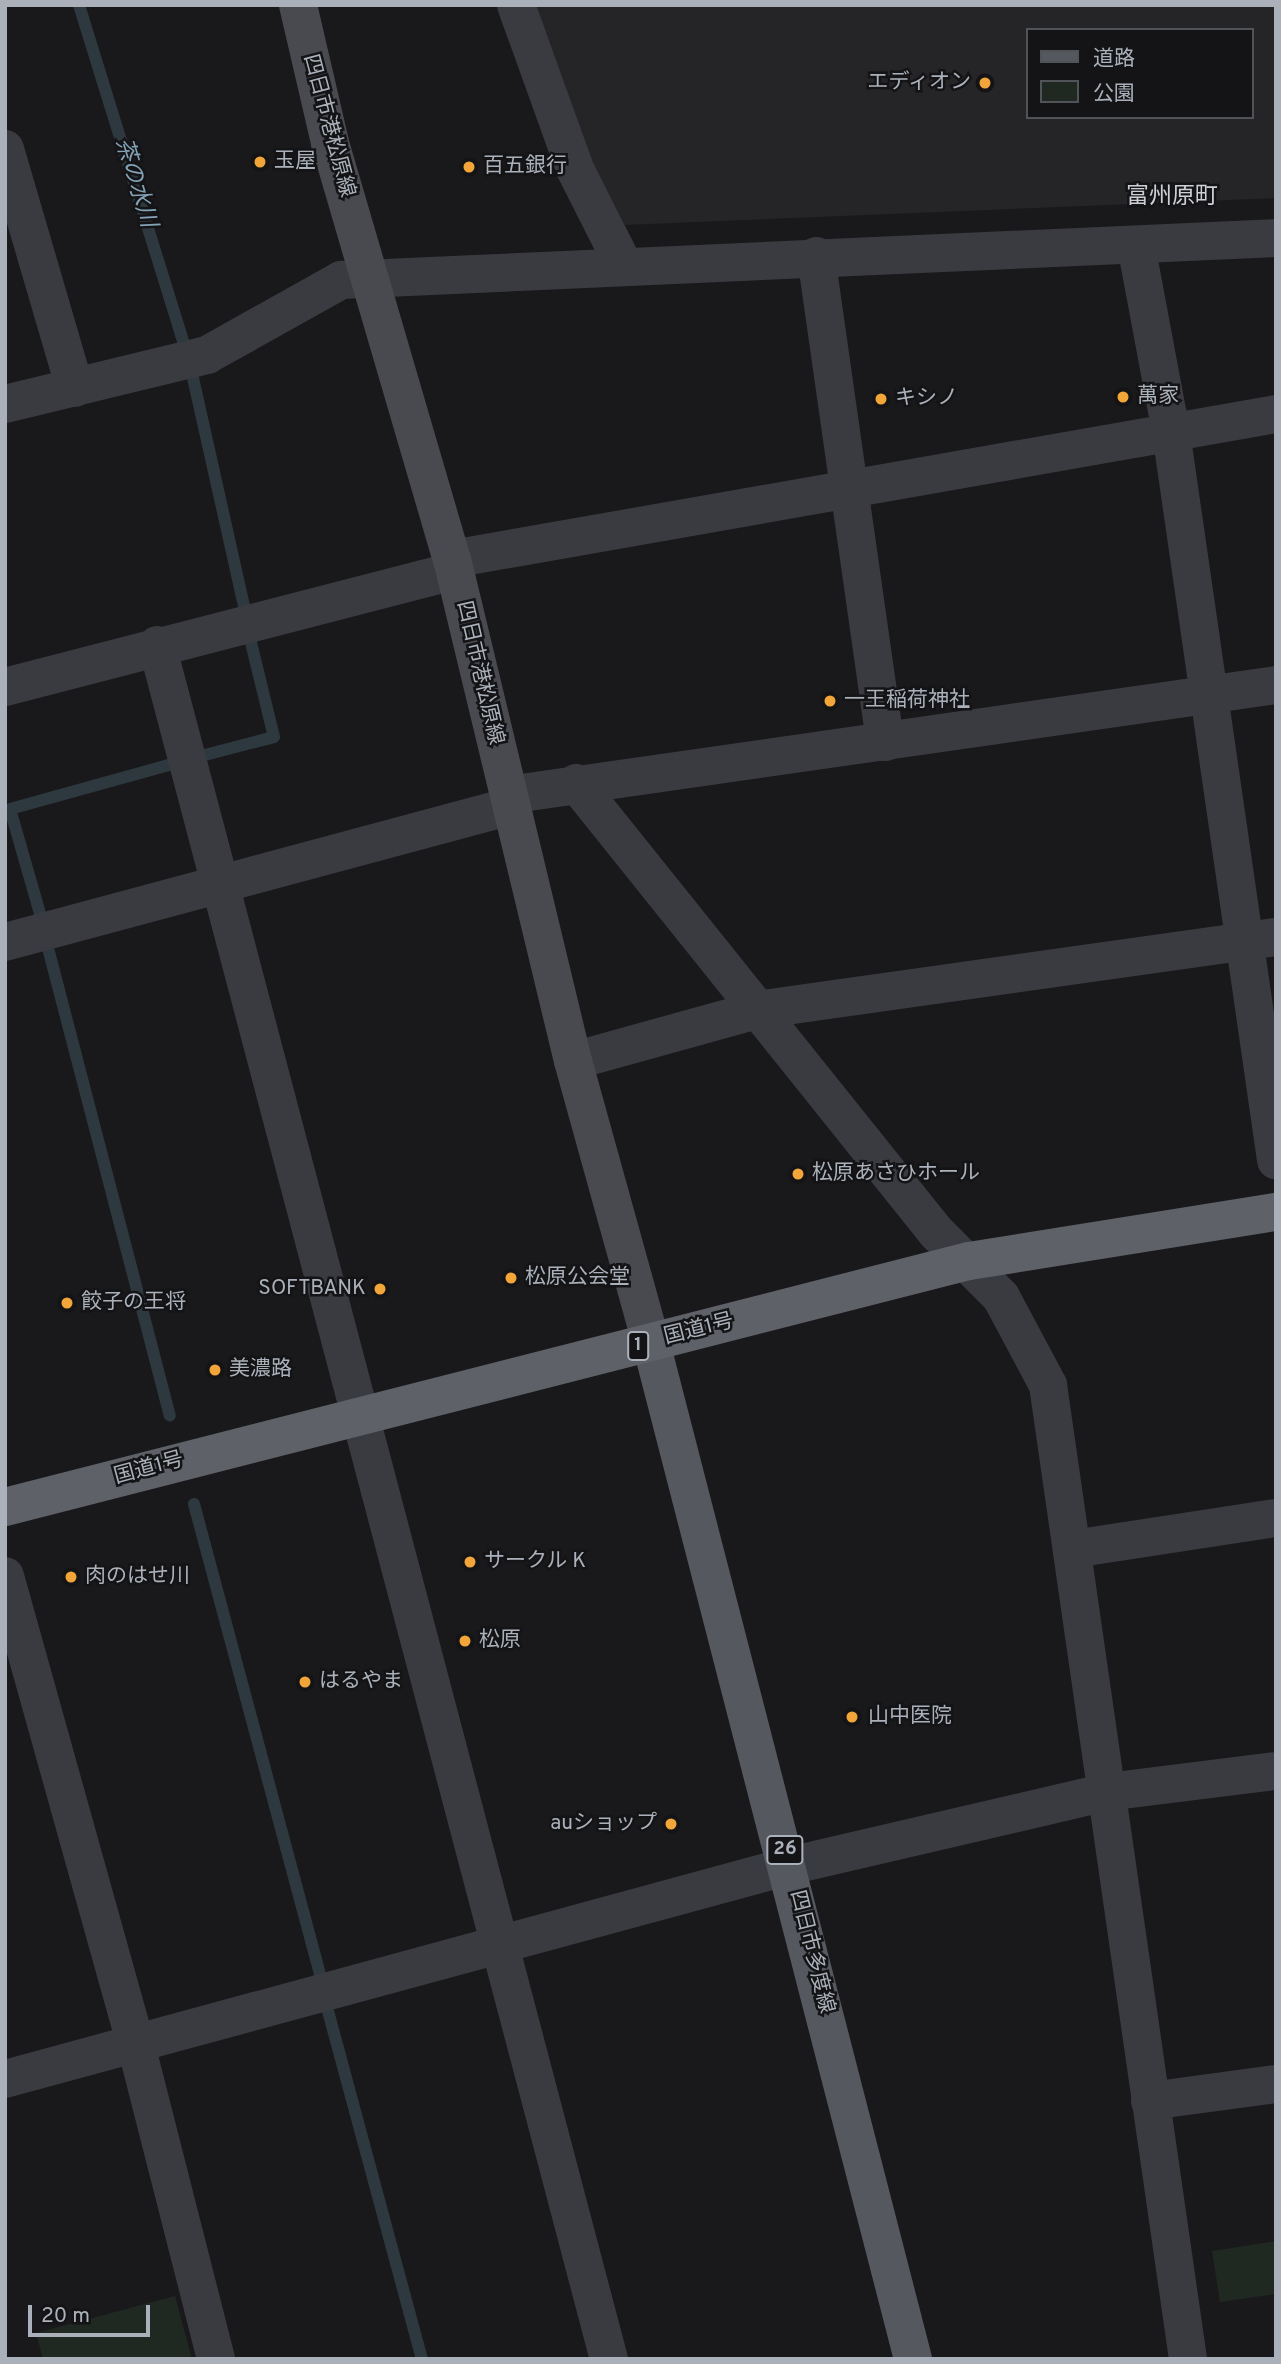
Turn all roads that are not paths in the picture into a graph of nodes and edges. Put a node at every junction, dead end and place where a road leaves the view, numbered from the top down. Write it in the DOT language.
graph roads {
  1 [pos="298,5"];
  2 [pos="516,5"];
  3 [pos="5,149"];
  4 [pos="1276,238"];
  5 [pos="1136,245"];
  6 [pos="816,256"];
  7 [pos="623,264"];
  8 [pos="371,276"];
  9 [pos="75,388"];
  10 [pos="5,404"];
  11 [pos="1276,414"];
  12 [pos="1171,432"];
  13 [pos="852,489"];
  14 [pos="453,565"];
  15 [pos="157,645"];
  16 [pos="1276,685"];
  17 [pos="5,687"];
  18 [pos="1206,695"];
  19 [pos="885,742"];
  20 [pos="576,783"];
  21 [pos="510,800"];
  22 [pos="218,886"];
  23 [pos="1260,939"];
  24 [pos="5,942"];
  25 [pos="757,1010"];
  26 [pos="573,1061"];
  27 [pos="1276,1160"];
  28 [pos="1276,1212"];
  29 [pos="969,1261"];
  30 [pos="651,1343"];
  31 [pos="358,1414"];
  32 [pos="5,1507"];
  33 [pos="1276,1518"];
  34 [pos="1073,1549"];
  35 [pos="5,1576"];
  36 [pos="1276,1771"];
  37 [pos="1107,1792"];
  38 [pos="789,1866"];
  39 [pos="503,1945"];
  40 [pos="136,2045"];
  41 [pos="5,2079"];
  42 [pos="1276,2084"];
  43 [pos="1150,2101"];
  44 [pos="216,2359"];
  45 [pos="609,2359"];
  46 [pos="914,2359"];
  47 [pos="1188,2359"];
  1 -- 8 [label="main road, 四日市港松原線"];
  2 -- 7 [label="street"];
  3 -- 9 [label="street"];
  4 -- 5 [label="street"];
  5 -- 6 [label="street"];
  5 -- 12 [label="street"];
  6 -- 7 [label="street"];
  6 -- 13 [label="street"];
  7 -- 8 [label="street"];
  8 -- 9 [label="street"];
  8 -- 14 [label="main road, 四日市港松原線"];
  9 -- 10 [label="street"];
  11 -- 12 [label="street"];
  12 -- 13 [label="street"];
  12 -- 18 [label="street"];
  13 -- 14 [label="street"];
  13 -- 19 [label="street"];
  14 -- 15 [label="street"];
  14 -- 21 [label="main road, 四日市港松原線"];
  15 -- 17 [label="street"];
  15 -- 22 [label="street"];
  16 -- 18 [label="street"];
  18 -- 19 [label="street"];
  18 -- 23 [label="street"];
  19 -- 20 [label="street"];
  20 -- 21 [label="street"];
  20 -- 25 [label="street"];
  21 -- 22 [label="street"];
  21 -- 26 [label="main road, 四日市港松原線"];
  22 -- 24 [label="street"];
  22 -- 31 [label="street"];
  23 -- 25 [label="street"];
  23 -- 27 [label="street"];
  25 -- 26 [label="street"];
  25 -- 29 [label="street"];
  26 -- 30 [label="main road, 四日市港松原線"];
  28 -- 29 [label="highway, 国道1号 / 1"];
  29 -- 30 [label="highway, 国道1号 / 1"];
  29 -- 34 [label="street"];
  30 -- 31 [label="highway, 国道1号 / 1"];
  30 -- 38 [label="main road, 四日市多度線 / 26"];
  31 -- 32 [label="highway, 国道1号 / 1"];
  31 -- 39 [label="street"];
  33 -- 34 [label="street"];
  34 -- 37 [label="street"];
  35 -- 40 [label="street"];
  36 -- 37 [label="street"];
  37 -- 38 [label="street"];
  37 -- 43 [label="street"];
  38 -- 39 [label="street"];
  38 -- 46 [label="main road, 四日市多度線 / 26"];
  39 -- 40 [label="street"];
  39 -- 45 [label="street"];
  40 -- 41 [label="street"];
  40 -- 44 [label="street"];
  42 -- 43 [label="street"];
  43 -- 47 [label="street"];
}
